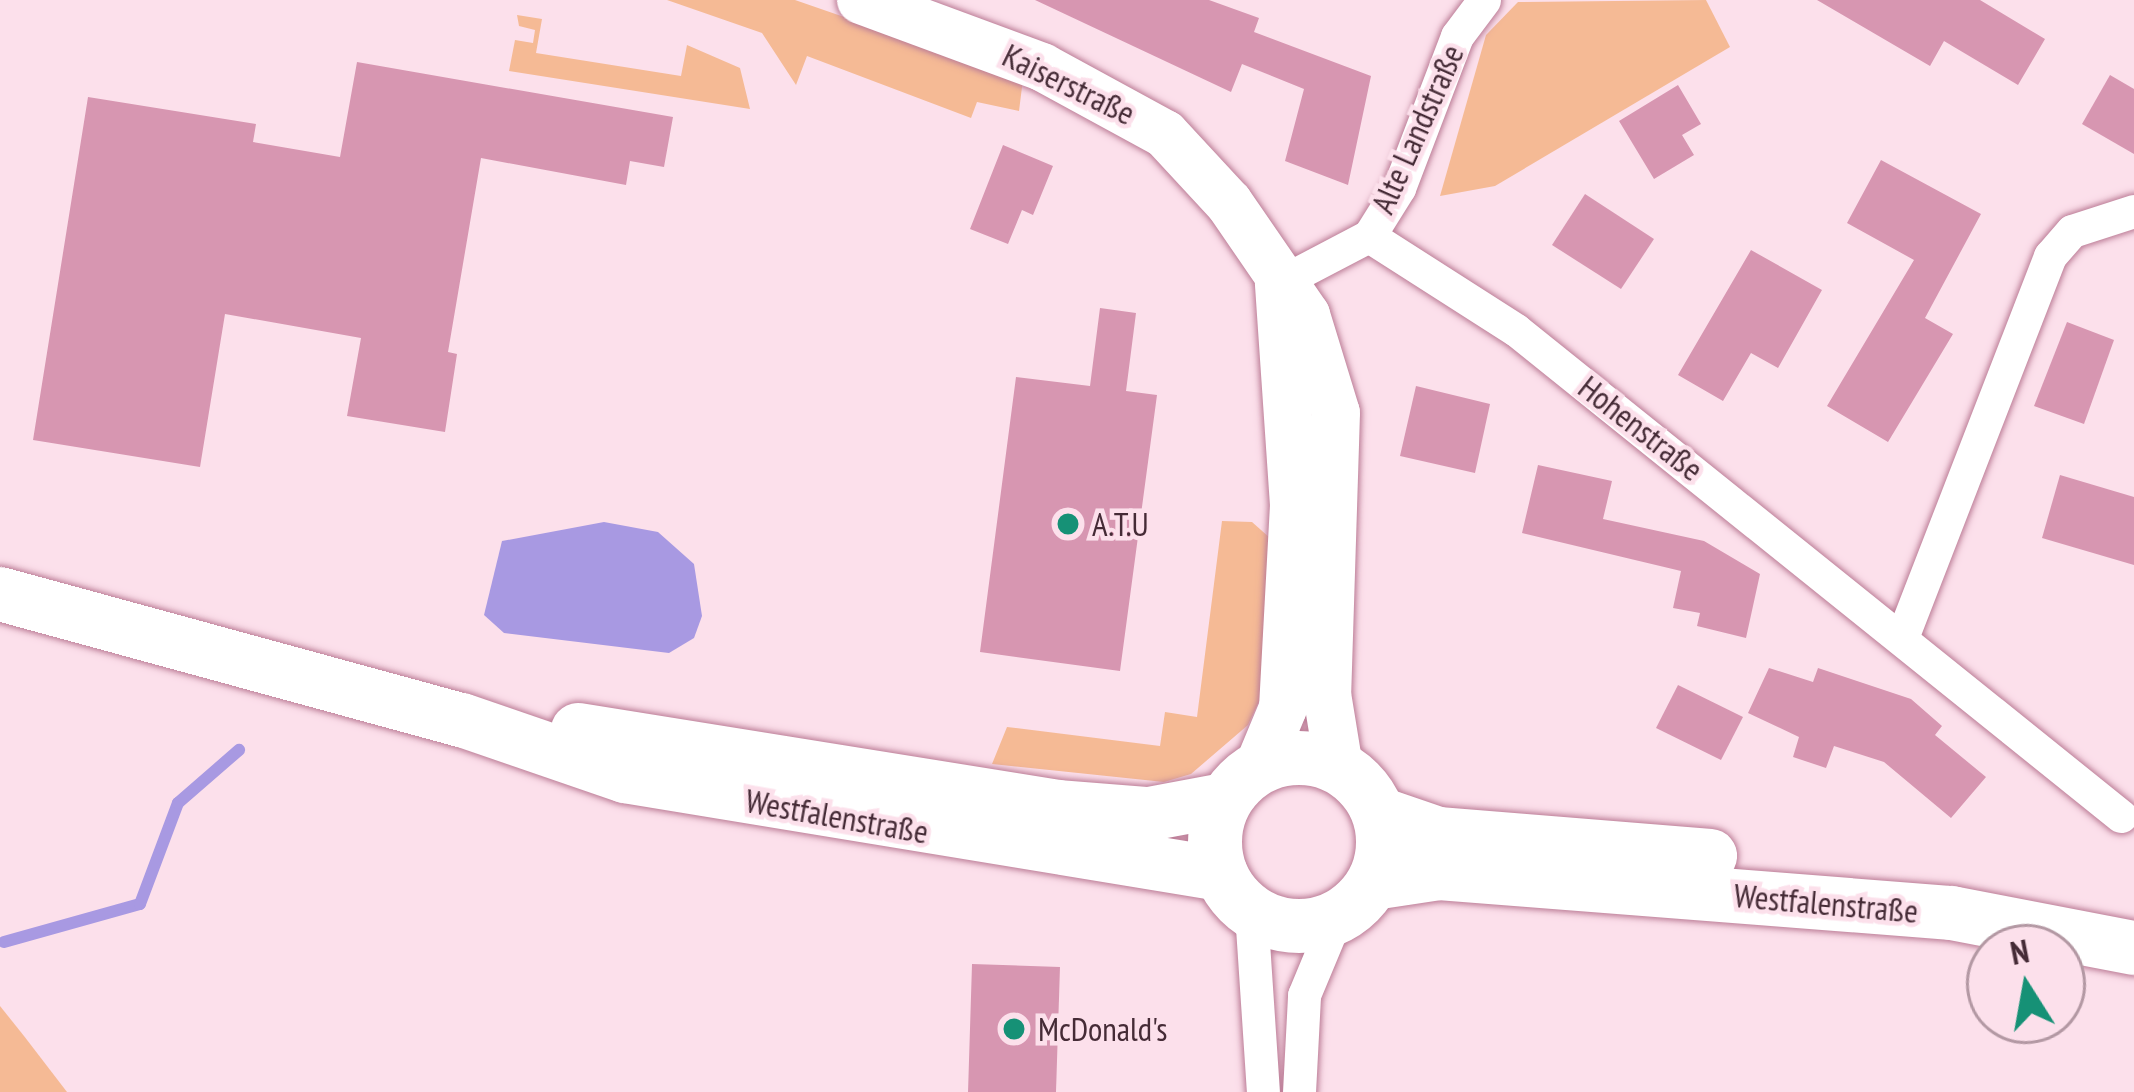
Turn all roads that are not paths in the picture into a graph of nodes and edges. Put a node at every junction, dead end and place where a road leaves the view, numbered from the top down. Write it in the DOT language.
graph roads {
  1 [pos="861,0"];
  2 [pos="1484,0"];
  3 [pos="2134,211"];
  4 [pos="1369,236"];
  5 [pos="1279,283"];
  6 [pos="0,594"];
  7 [pos="1904,634"];
  8 [pos="462,720"];
  9 [pos="1339,767"];
  10 [pos="1241,784"];
  11 [pos="1380,814"];
  12 [pos="2121,816"];
  13 [pos="1236,893"];
  14 [pos="1354,901"];
  15 [pos="2134,914"];
  16 [pos="2134,948"];
  17 [pos="1263,1092"];
  18 [pos="1299,1092"];
  1 -- 5 [label="main road, Kaiserstraße"];
  2 -- 4 [label="street, Alte Landstraße"];
  3 -- 7 [label="street"];
  4 -- 5 [label="street, Alte Landstraße"];
  4 -- 7 [label="street, Hohenstraße"];
  5 -- 9 [label="main road, Kaiserstraße"];
  5 -- 10 [label="main road, Kaiserstraße"];
  6 -- 8 [label="main road, Westfalenstraße"];
  7 -- 12 [label="street, Hohenstraße"];
  8 -- 10 [label="main road, Westfalenstraße"];
  8 -- 13 [label="main road, Westfalenstraße"];
  9 -- 10 [label="main road"];
  9 -- 11 [label="main road"];
  10 -- 13 [label="main road"];
  11 -- 14 [label="main road"];
  11 -- 15 [label="main road, Westfalenstraße"];
  13 -- 14 [label="main road"];
  13 -- 17 [label="street"];
  14 -- 16 [label="main road, Westfalenstraße"];
  14 -- 18 [label="street"];
}
